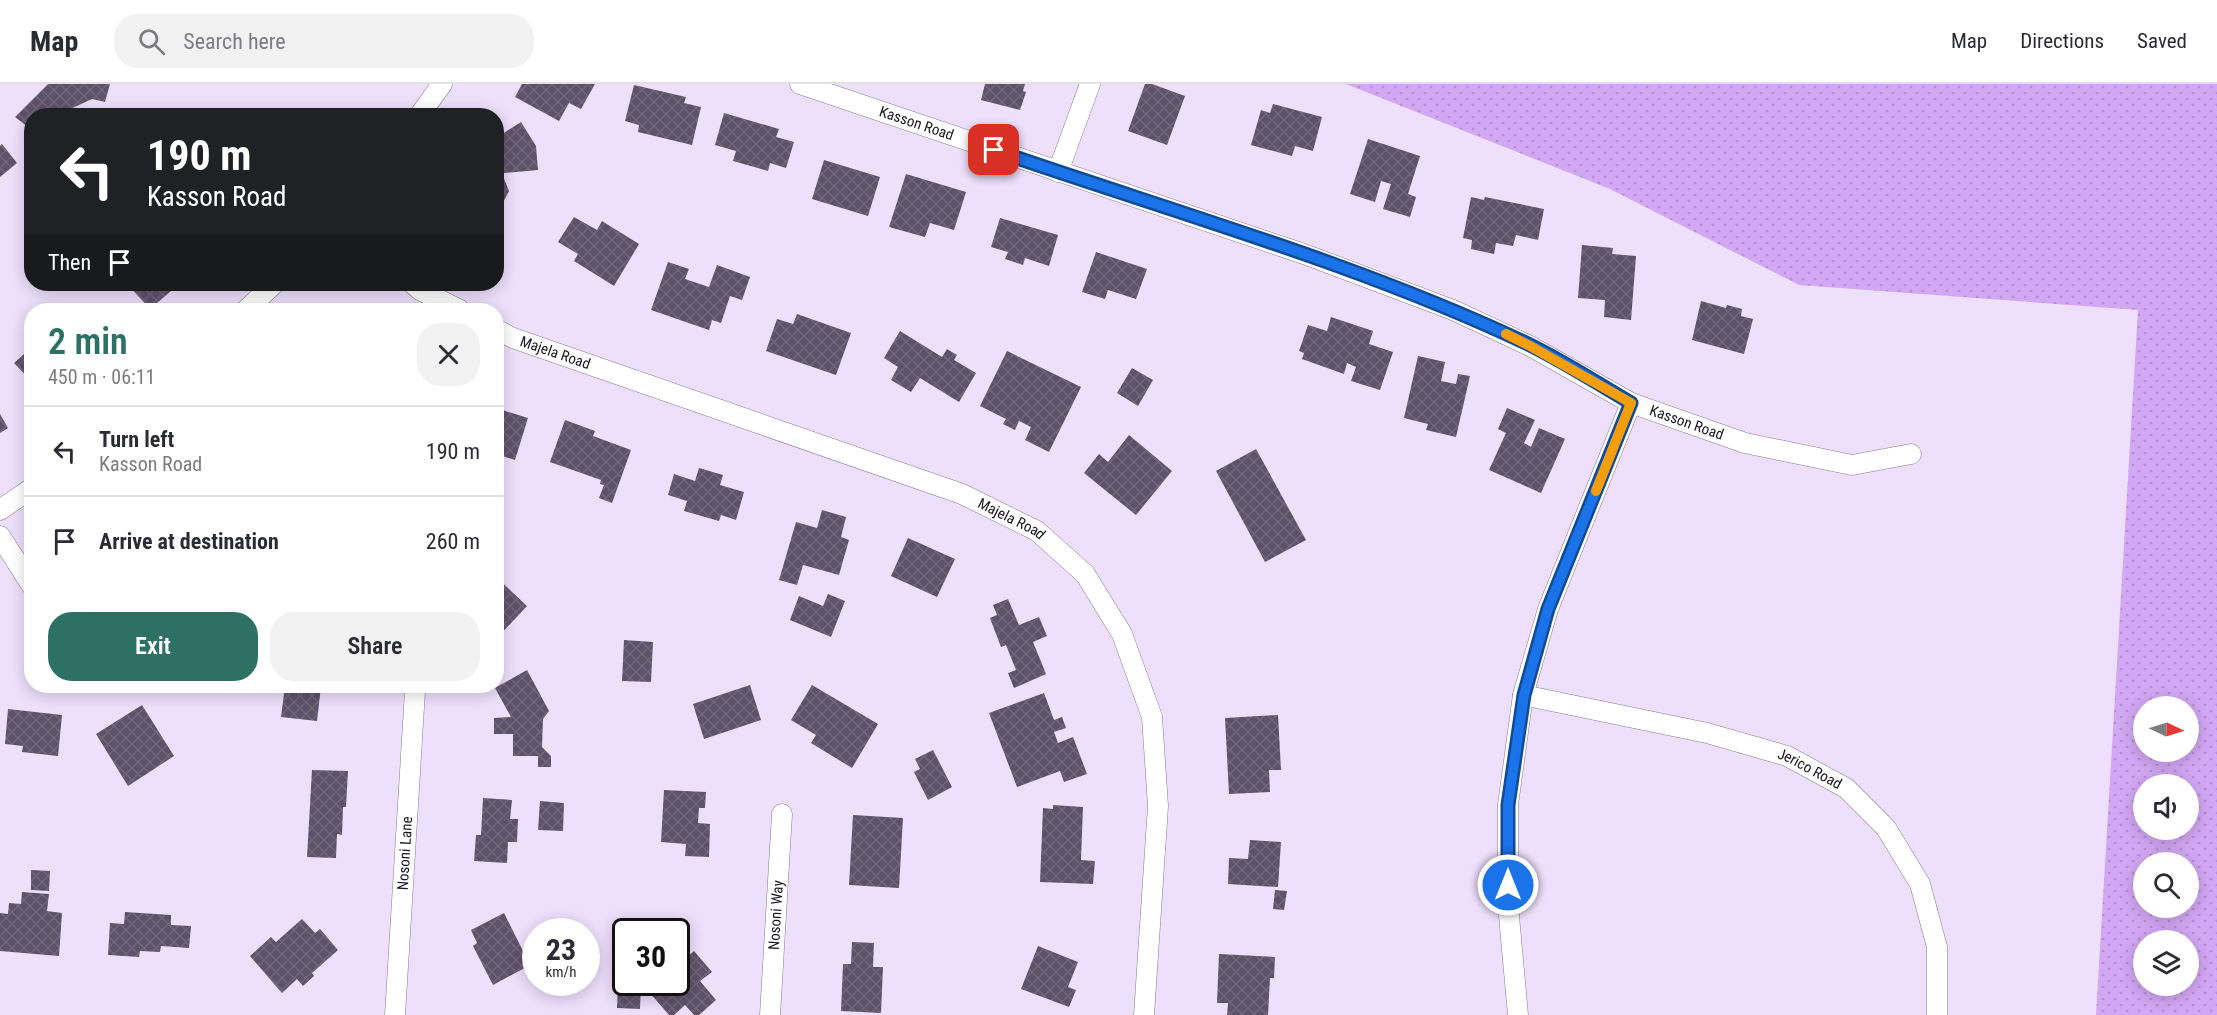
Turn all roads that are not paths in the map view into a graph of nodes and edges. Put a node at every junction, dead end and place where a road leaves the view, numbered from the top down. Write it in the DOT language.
graph roads {
  1 [pos="442,84"];
  2 [pos="800,84"];
  3 [pos="1090,84"];
  4 [pos="425,108"];
  5 [pos="1058,172"];
  6 [pos="266,291"];
  7 [pos="422,291"];
  8 [pos="254,303"];
  9 [pos="446,303"];
  10 [pos="504,334"];
  11 [pos="1631,403"];
  12 [pos="1911,454"];
  13 [pos="24,494"];
  14 [pos="0,510"];
  15 [pos="0,536"];
  16 [pos="24,574"];
  17 [pos="415,693"];
  18 [pos="1524,695"];
  19 [pos="782,814"];
  20 [pos="395,1015"];
  21 [pos="770,1015"];
  22 [pos="1144,1015"];
  23 [pos="1518,1015"];
  24 [pos="1937,1015"];
  1 -- 4 [label="street"];
  2 -- 5 [label="street, Kasson Road"];
  3 -- 5 [label="street"];
  5 -- 11 [label="street, Kasson Road"];
  6 -- 8 [label="street"];
  7 -- 9 [label="street"];
  10 -- 22 [label="street, Majela Road"];
  11 -- 12 [label="street, Kasson Road"];
  11 -- 18 [label="street"];
  13 -- 14 [label="street"];
  15 -- 16 [label="street"];
  17 -- 20 [label="street, Nosoni Lane"];
  18 -- 23 [label="street"];
  18 -- 24 [label="street, Jerico Road"];
  19 -- 21 [label="street, Nosoni Way"];
}
